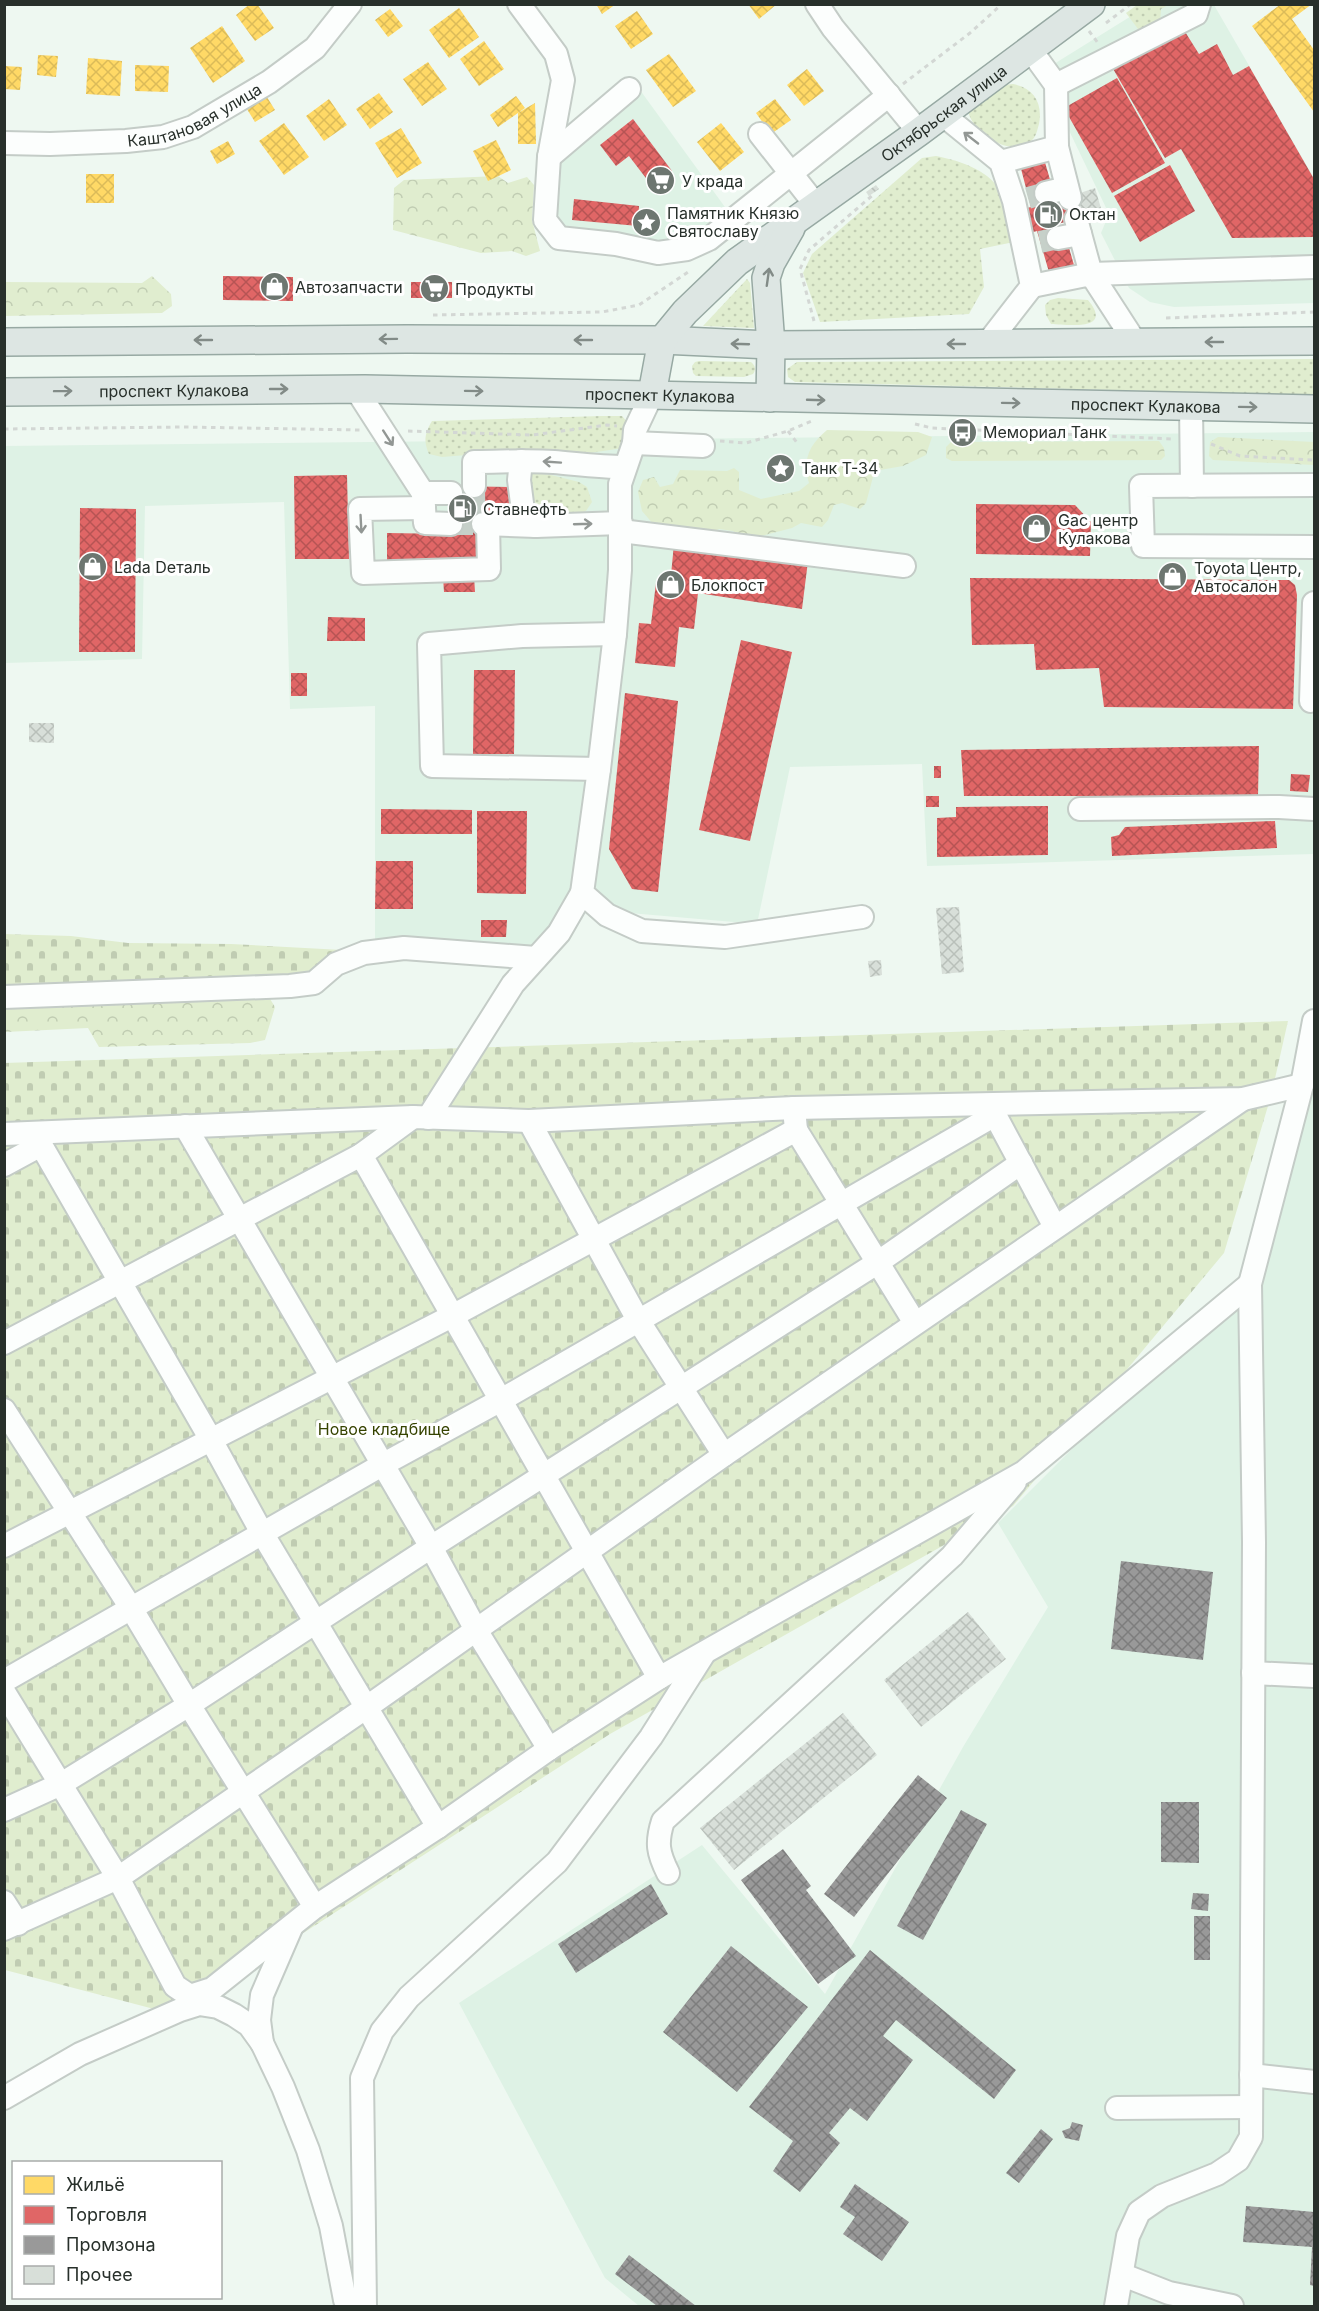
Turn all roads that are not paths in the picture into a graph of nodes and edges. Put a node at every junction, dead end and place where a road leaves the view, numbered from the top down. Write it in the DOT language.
graph roads {
  1 [pos="350,4"];
  2 [pos="519,4"];
  3 [pos="817,4"];
  4 [pos="1091,4"];
  5 [pos="1199,4"];
  6 [pos="1030,49"];
  7 [pos="1056,85"];
  8 [pos="629,89"];
  9 [pos="889,95"];
  10 [pos="942,114"];
  11 [pos="919,132"];
  12 [pos="760,134"];
  13 [pos="4,143"];
  14 [pos="1057,147"];
  15 [pos="549,157"];
  16 [pos="1001,162"];
  17 [pos="791,173"];
  18 [pos="1054,205"];
  19 [pos="806,212"];
  20 [pos="1041,242"];
  21 [pos="1314,267"];
  22 [pos="1092,274"];
  23 [pos="1032,286"];
  24 [pos="685,312"];
  25 [pos="613,340"];
  26 [pos="662,340"];
  27 [pos="1314,341"];
  28 [pos="4,342"];
  29 [pos="1135,342"];
  30 [pos="987,344"];
  31 [pos="771,345"];
  32 [pos="356,389"];
  33 [pos="4,392"];
  34 [pos="652,394"];
  35 [pos="770,398"];
  36 [pos="1191,406"];
  37 [pos="1314,409"];
  38 [pos="635,436"];
  39 [pos="707,443"];
  40 [pos="521,461"];
  41 [pos="625,467"];
  42 [pos="1314,485"];
  43 [pos="474,486"];
  44 [pos="1192,486"];
  45 [pos="451,493"];
  46 [pos="424,500"];
  47 [pos="451,524"];
  48 [pos="536,526"];
  49 [pos="621,527"];
  50 [pos="1314,547"];
  51 [pos="904,566"];
  52 [pos="1314,603"];
  53 [pos="615,634"];
  54 [pos="1311,701"];
  55 [pos="599,769"];
  56 [pos="1080,809"];
  57 [pos="1314,809"];
  58 [pos="582,893"];
  59 [pos="862,917"];
  60 [pos="536,958"];
  61 [pos="4,997"];
  62 [pos="1314,1021"];
  63 [pos="1302,1085"];
  64 [pos="1244,1099"];
  65 [pos="993,1110"];
  66 [pos="421,1118"];
  67 [pos="795,1119"];
  68 [pos="530,1121"];
  69 [pos="185,1126"];
  70 [pos="4,1134"];
  71 [pos="39,1139"];
  72 [pos="361,1155"];
  73 [pos="1021,1163"];
  74 [pos="4,1165"];
  75 [pos="842,1204"];
  76 [pos="239,1221"];
  77 [pos="1054,1227"];
  78 [pos="593,1238"];
  79 [pos="878,1263"];
  80 [pos="118,1282"];
  81 [pos="1250,1284"];
  82 [pos="453,1315"];
  83 [pos="638,1320"];
  84 [pos="915,1323"];
  85 [pos="4,1343"];
  86 [pos="331,1376"];
  87 [pos="680,1389"];
  88 [pos="501,1400"];
  89 [pos="4,1410"];
  90 [pos="210,1438"];
  91 [pos="724,1455"];
  92 [pos="382,1465"];
  93 [pos="1024,1472"];
  94 [pos="544,1476"];
  95 [pos="70,1513"];
  96 [pos="262,1533"];
  97 [pos="4,1546"];
  98 [pos="431,1547"];
  99 [pos="586,1552"];
  100 [pos="131,1608"];
  101 [pos="315,1623"];
  102 [pos="476,1630"];
  103 [pos="705,1652"];
  104 [pos="1253,1673"];
  105 [pos="1314,1676"];
  106 [pos="659,1678"];
  107 [pos="4,1682"];
  108 [pos="4,1692"];
  109 [pos="189,1705"];
  110 [pos="367,1707"];
  111 [pos="549,1749"];
  112 [pos="61,1784"];
  113 [pos="243,1793"];
  114 [pos="4,1810"];
  115 [pos="438,1827"];
  116 [pos="668,1873"];
  117 [pos="118,1878"];
  118 [pos="4,1902"];
  119 [pos="315,1907"];
  120 [pos="292,1926"];
  121 [pos="11,1927"];
  122 [pos="190,1996"];
  123 [pos="218,2007"];
  124 [pos="262,2043"];
  125 [pos="1251,2075"];
  126 [pos="1314,2082"];
  127 [pos="4,2098"];
  128 [pos="1251,2107"];
  129 [pos="1117,2108"];
  130 [pos="1122,2275"];
  131 [pos="355,2303"];
  132 [pos="1116,2307"];
  133 [pos="1232,2307"];
  1 -- 13 [label="street, Каштановая улица"];
  2 -- 15 [label="street"];
  3 -- 9 [label="street"];
  4 -- 6 [label="main road, Октябрьская улица"];
  5 -- 7 [label="street"];
  6 -- 7 [label="street"];
  6 -- 10 [label="main road, Октябрьская улица"];
  7 -- 14 [label="street"];
  8 -- 15 [label="street"];
  9 -- 11 [label="street"];
  9 -- 17 [label="street"];
  10 -- 11 [label="main road, Октябрьская улица"];
  16 -- 10 [label="street, one-way"];
  11 -- 19 [label="main road, Октябрьская улица"];
  12 -- 17 [label="street"];
  14 -- 16 [label="street"];
  14 -- 18 [label="street"];
  15 -- 17 [label="street"];
  16 -- 18 [label="street"];
  17 -- 19 [label="street"];
  18 -- 20 [label="street"];
  18 -- 20 [label="street"];
  18 -- 22 [label="street"];
  19 -- 24 [label="main road, Октябрьская улица"];
  31 -- 19 [label="main road, Октябрьская улица, one-way"];
  20 -- 23 [label="street"];
  21 -- 22 [label="street"];
  22 -- 23 [label="street"];
  22 -- 29 [label="street"];
  23 -- 30 [label="street"];
  24 -- 25 [label="main road"];
  24 -- 26 [label="main road, Октябрьская улица"];
  25 -- 26 [label="main road"];
  25 -- 28 [label="main road, one-way"];
  31 -- 26 [label="main road, one-way"];
  26 -- 34 [label="main road, Октябрьская улица"];
  27 -- 29 [label="main road, one-way"];
  29 -- 30 [label="main road"];
  30 -- 31 [label="main road, one-way"];
  31 -- 35 [label="main road, Октябрьская улица"];
  33 -- 32 [label="main road, проспект Кулакова, one-way"];
  32 -- 34 [label="main road, проспект Кулакова, one-way"];
  32 -- 46 [label="street, one-way"];
  34 -- 35 [label="main road, проспект Кулакова"];
  34 -- 38 [label="street"];
  35 -- 36 [label="main road, проспект Кулакова, one-way"];
  36 -- 37 [label="main road, проспект Кулакова, one-way"];
  36 -- 44 [label="street"];
  38 -- 39 [label="street"];
  38 -- 41 [label="street"];
  41 -- 40 [label="street, one-way"];
  40 -- 43 [label="street"];
  40 -- 48 [label="street"];
  41 -- 49 [label="street"];
  42 -- 44 [label="street"];
  44 -- 50 [label="street"];
  45 -- 46 [label="street"];
  46 -- 47 [label="street"];
  46 -- 48 [label="street, one-way"];
  48 -- 49 [label="street, one-way"];
  49 -- 51 [label="street"];
  49 -- 53 [label="street"];
  52 -- 54 [label="street"];
  53 -- 55 [label="street"];
  53 -- 55 [label="street"];
  55 -- 58 [label="street"];
  56 -- 57 [label="street"];
  58 -- 59 [label="street"];
  58 -- 60 [label="street"];
  60 -- 61 [label="street"];
  60 -- 66 [label="street"];
  62 -- 63 [label="street"];
  63 -- 64 [label="street"];
  63 -- 81 [label="street"];
  64 -- 65 [label="street"];
  64 -- 77 [label="street"];
  65 -- 67 [label="street"];
  65 -- 73 [label="street"];
  65 -- 75 [label="street"];
  66 -- 68 [label="street"];
  66 -- 69 [label="street"];
  66 -- 72 [label="street"];
  67 -- 68 [label="street"];
  67 -- 75 [label="street"];
  67 -- 78 [label="street"];
  68 -- 78 [label="street"];
  69 -- 71 [label="street"];
  69 -- 76 [label="street"];
  70 -- 71 [label="street"];
  71 -- 74 [label="street"];
  71 -- 80 [label="street"];
  72 -- 76 [label="street"];
  72 -- 82 [label="street"];
  73 -- 77 [label="street"];
  73 -- 79 [label="street"];
  75 -- 79 [label="street"];
  75 -- 83 [label="street"];
  76 -- 80 [label="street"];
  76 -- 86 [label="street"];
  77 -- 84 [label="street"];
  78 -- 82 [label="street"];
  78 -- 83 [label="street"];
  79 -- 84 [label="street"];
  79 -- 87 [label="street"];
  80 -- 85 [label="street"];
  80 -- 90 [label="street"];
  81 -- 93 [label="street"];
  81 -- 104 [label="street"];
  82 -- 86 [label="street"];
  82 -- 88 [label="street"];
  83 -- 87 [label="street"];
  83 -- 88 [label="street"];
  84 -- 91 [label="street"];
  86 -- 90 [label="street"];
  86 -- 92 [label="street"];
  87 -- 91 [label="street"];
  87 -- 94 [label="street"];
  88 -- 92 [label="street"];
  88 -- 94 [label="street"];
  89 -- 95 [label="street"];
  90 -- 95 [label="street"];
  90 -- 96 [label="street"];
  91 -- 99 [label="street"];
  92 -- 96 [label="street"];
  92 -- 98 [label="street"];
  93 -- 103 [label="street"];
  93 -- 116 [label="street"];
  94 -- 98 [label="street"];
  94 -- 99 [label="street"];
  95 -- 97 [label="street"];
  95 -- 100 [label="street"];
  96 -- 100 [label="street"];
  96 -- 101 [label="street"];
  98 -- 101 [label="street"];
  98 -- 102 [label="street"];
  99 -- 102 [label="street"];
  99 -- 106 [label="street"];
  100 -- 107 [label="street"];
  100 -- 109 [label="street"];
  101 -- 109 [label="street"];
  101 -- 110 [label="street"];
  102 -- 110 [label="street"];
  102 -- 111 [label="street"];
  103 -- 106 [label="street"];
  103 -- 131 [label="street"];
  104 -- 105 [label="street"];
  104 -- 125 [label="street"];
  106 -- 111 [label="street"];
  108 -- 112 [label="street"];
  109 -- 112 [label="street"];
  109 -- 113 [label="street"];
  110 -- 113 [label="street"];
  110 -- 115 [label="street"];
  111 -- 115 [label="street"];
  112 -- 114 [label="street"];
  112 -- 117 [label="street"];
  113 -- 117 [label="street"];
  113 -- 119 [label="street"];
  115 -- 119 [label="street"];
  117 -- 121 [label="street"];
  117 -- 122 [label="street"];
  118 -- 121 [label="street"];
  119 -- 120 [label="street"];
  120 -- 122 [label="street"];
  120 -- 124 [label="street"];
  122 -- 123 [label="street"];
  123 -- 124 [label="street"];
  123 -- 127 [label="street"];
  124 -- 131 [label="street"];
  125 -- 126 [label="street"];
  125 -- 128 [label="street"];
  128 -- 129 [label="street"];
  128 -- 130 [label="street"];
  130 -- 132 [label="street"];
  130 -- 133 [label="street"];
}
